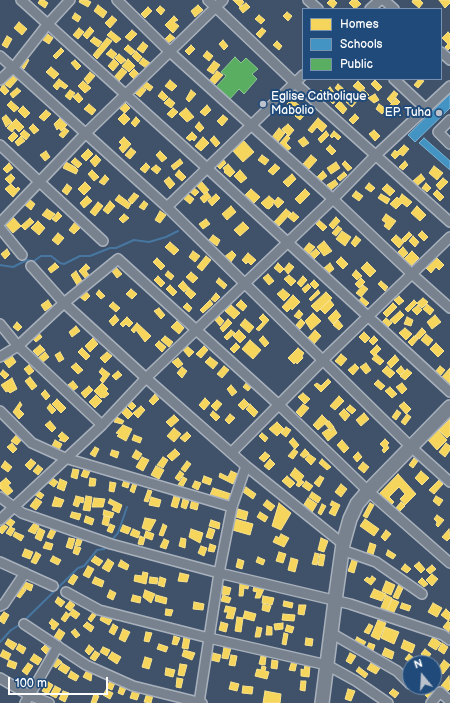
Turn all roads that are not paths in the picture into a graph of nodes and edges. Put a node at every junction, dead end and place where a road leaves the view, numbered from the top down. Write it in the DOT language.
graph roads {
  1 [pos="21,0"];
  2 [pos="70,0"];
  3 [pos="117,0"];
  4 [pos="208,0"];
  5 [pos="223,0"];
  6 [pos="308,0"];
  7 [pos="380,0"];
  8 [pos="384,0"];
  9 [pos="216,7"];
  10 [pos="317,8"];
  11 [pos="371,8"];
  12 [pos="393,8"];
  13 [pos="48,25"];
  14 [pos="170,52"];
  15 [pos="442,53"];
  16 [pos="0,56"];
  17 [pos="450,60"];
  18 [pos="14,67"];
  19 [pos="302,76"];
  20 [pos="0,80"];
  21 [pos="395,80"];
  22 [pos="295,83"];
  23 [pos="450,86"];
  24 [pos="127,95"];
  25 [pos="426,109"];
  26 [pos="450,120"];
  27 [pos="253,125"];
  28 [pos="86,133"];
  29 [pos="450,144"];
  30 [pos="0,145"];
  31 [pos="376,155"];
  32 [pos="207,168"];
  33 [pos="40,183"];
  34 [pos="333,199"];
  35 [pos="167,207"];
  36 [pos="450,222"];
  37 [pos="0,223"];
  38 [pos="0,228"];
  39 [pos="450,237"];
  40 [pos="103,241"];
  41 [pos="286,242"];
  42 [pos="22,255"];
  43 [pos="31,266"];
  44 [pos="413,275"];
  45 [pos="244,284"];
  46 [pos="64,303"];
  47 [pos="450,308"];
  48 [pos="368,318"];
  49 [pos="0,324"];
  50 [pos="196,330"];
  51 [pos="18,346"];
  52 [pos="0,357"];
  53 [pos="323,360"];
  54 [pos="146,378"];
  55 [pos="450,392"];
  56 [pos="279,405"];
  57 [pos="450,407"];
  58 [pos="0,411"];
  59 [pos="102,425"];
  60 [pos="410,446"];
  61 [pos="232,452"];
  62 [pos="65,458"];
  63 [pos="246,466"];
  64 [pos="450,482"];
  65 [pos="368,491"];
  66 [pos="0,497"];
  67 [pos="14,507"];
  68 [pos="232,507"];
  69 [pos="0,520"];
  70 [pos="343,547"];
  71 [pos="0,562"];
  72 [pos="450,563"];
  73 [pos="25,573"];
  74 [pos="219,573"];
  75 [pos="53,586"];
  76 [pos="66,592"];
  77 [pos="422,594"];
  78 [pos="335,601"];
  79 [pos="0,606"];
  80 [pos="24,624"];
  81 [pos="331,633"];
  82 [pos="210,638"];
  83 [pos="450,640"];
  84 [pos="58,646"];
  85 [pos="327,665"];
  86 [pos="402,676"];
  87 [pos="0,678"];
  88 [pos="27,699"];
  89 [pos="450,701"];
  90 [pos="49,703"];
  91 [pos="200,703"];
  92 [pos="322,703"];
  93 [pos="388,703"];
  94 [pos="431,703"];
  1 -- 13 [label="street"];
  2 -- 13 [label="street"];
  3 -- 14 [label="street"];
  4 -- 9 [label="street"];
  5 -- 9 [label="street"];
  6 -- 10 [label="street"];
  7 -- 11 [label="street"];
  8 -- 12 [label="street"];
  9 -- 14 [label="street"];
  9 -- 22 [label="street"];
  13 -- 18 [label="street"];
  13 -- 24 [label="street"];
  14 -- 24 [label="street"];
  14 -- 27 [label="street"];
  15 -- 17 [label="street"];
  16 -- 18 [label="street"];
  18 -- 20 [label="street"];
  18 -- 28 [label="street"];
  19 -- 22 [label="street"];
  21 -- 25 [label="street"];
  22 -- 27 [label="street"];
  22 -- 31 [label="street"];
  23 -- 25 [label="street"];
  24 -- 28 [label="street"];
  24 -- 32 [label="street"];
  25 -- 31 [label="street"];
  26 -- 29 [label="street"];
  27 -- 32 [label="street"];
  27 -- 34 [label="street"];
  28 -- 33 [label="street"];
  28 -- 35 [label="street"];
  30 -- 33 [label="street"];
  31 -- 34 [label="street"];
  31 -- 36 [label="street"];
  32 -- 35 [label="street"];
  32 -- 41 [label="street"];
  33 -- 37 [label="street"];
  33 -- 40 [label="street"];
  34 -- 41 [label="street"];
  34 -- 44 [label="street"];
  35 -- 45 [label="street"];
  38 -- 42 [label="street"];
  39 -- 44 [label="street"];
  41 -- 45 [label="street"];
  41 -- 48 [label="street"];
  43 -- 46 [label="street"];
  44 -- 47 [label="street"];
  44 -- 48 [label="street"];
  45 -- 50 [label="street"];
  45 -- 53 [label="street"];
  46 -- 50 [label="street"];
  46 -- 51 [label="street"];
  46 -- 54 [label="street"];
  48 -- 53 [label="street"];
  48 -- 55 [label="street"];
  49 -- 51 [label="street"];
  50 -- 54 [label="street"];
  50 -- 56 [label="street"];
  51 -- 52 [label="street"];
  51 -- 59 [label="street"];
  53 -- 56 [label="street"];
  53 -- 60 [label="street"];
  54 -- 59 [label="street"];
  54 -- 61 [label="street"];
  56 -- 61 [label="street"];
  56 -- 65 [label="street"];
  57 -- 60 [label="highway"];
  58 -- 62 [label="street"];
  59 -- 62 [label="street"];
  60 -- 64 [label="street"];
  60 -- 65 [label="highway"];
  61 -- 63 [label="street"];
  62 -- 67 [label="street"];
  62 -- 68 [label="street"];
  63 -- 68 [label="street"];
  63 -- 70 [label="street"];
  65 -- 70 [label="highway"];
  65 -- 72 [label="street"];
  66 -- 67 [label="street"];
  67 -- 69 [label="street"];
  67 -- 74 [label="street"];
  68 -- 74 [label="street"];
  70 -- 77 [label="street"];
  70 -- 78 [label="highway"];
  71 -- 73 [label="street"];
  73 -- 75 [label="street"];
  73 -- 79 [label="street"];
  74 -- 78 [label="street"];
  74 -- 82 [label="street"];
  76 -- 82 [label="street"];
  78 -- 81 [label="highway"];
  78 -- 83 [label="street"];
  80 -- 84 [label="street"];
  81 -- 85 [label="highway"];
  81 -- 86 [label="street"];
  82 -- 85 [label="street"];
  82 -- 91 [label="street"];
  84 -- 88 [label="street"];
  84 -- 91 [label="street"];
  85 -- 92 [label="highway"];
  85 -- 93 [label="street"];
  87 -- 88 [label="street"];
  88 -- 90 [label="street"];
  89 -- 94 [label="street"];
}
